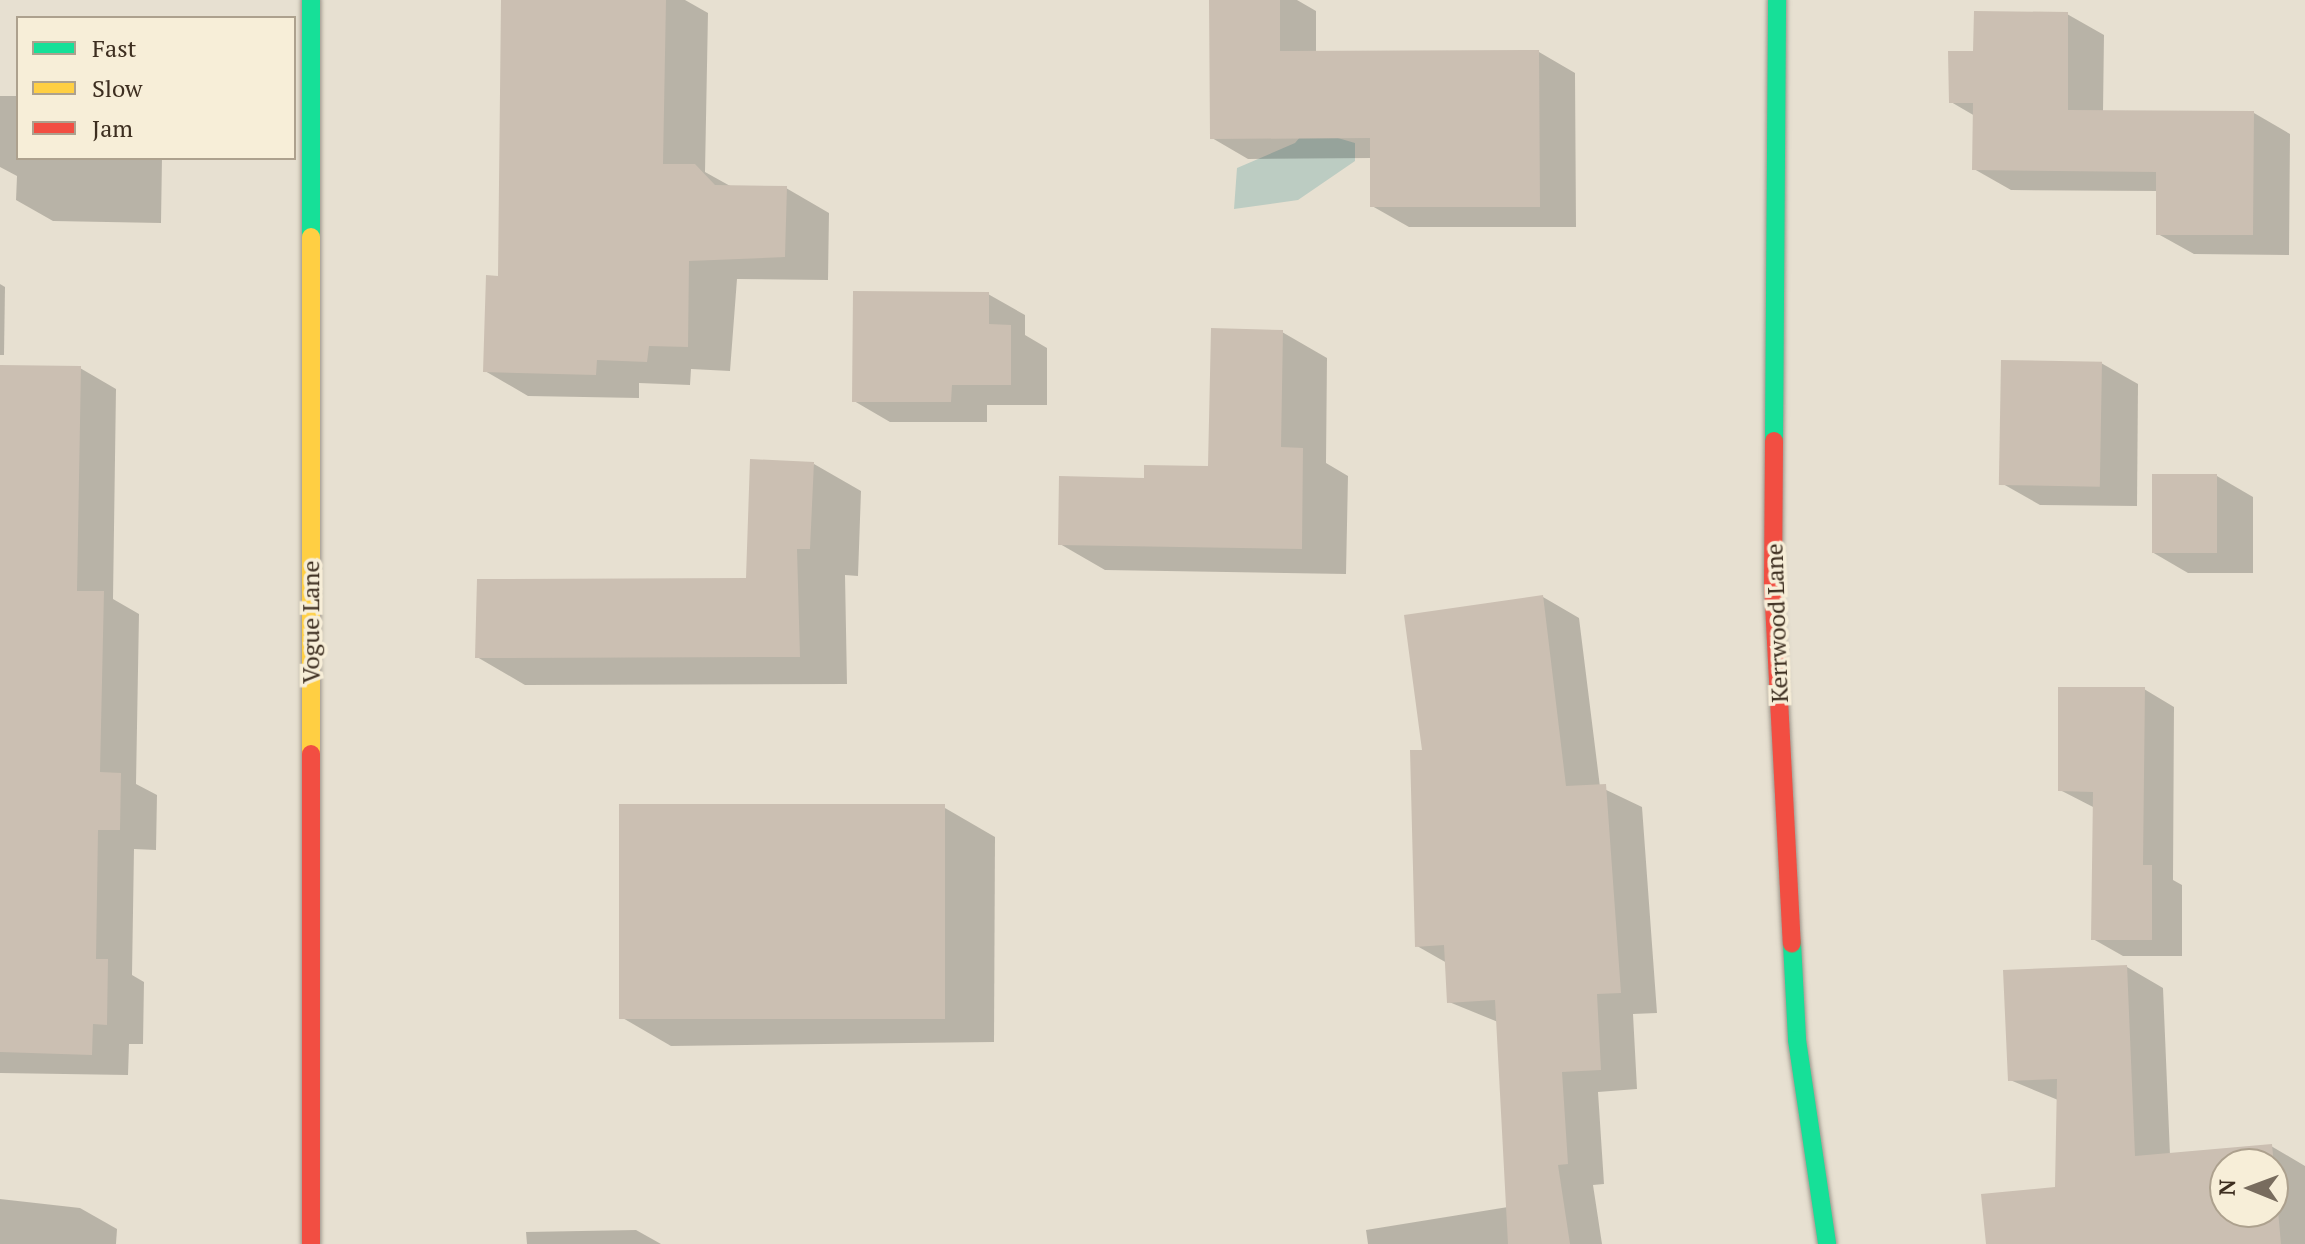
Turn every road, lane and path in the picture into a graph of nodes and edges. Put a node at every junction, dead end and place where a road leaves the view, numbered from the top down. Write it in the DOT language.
graph roads {
  1 [pos="311,0"];
  2 [pos="1777,0"];
  3 [pos="311,1244"];
  4 [pos="1827,1244"];
  1 -- 3 [label="street, Vogue Lane"];
  2 -- 4 [label="street, Kerrwood Lane"];
}
